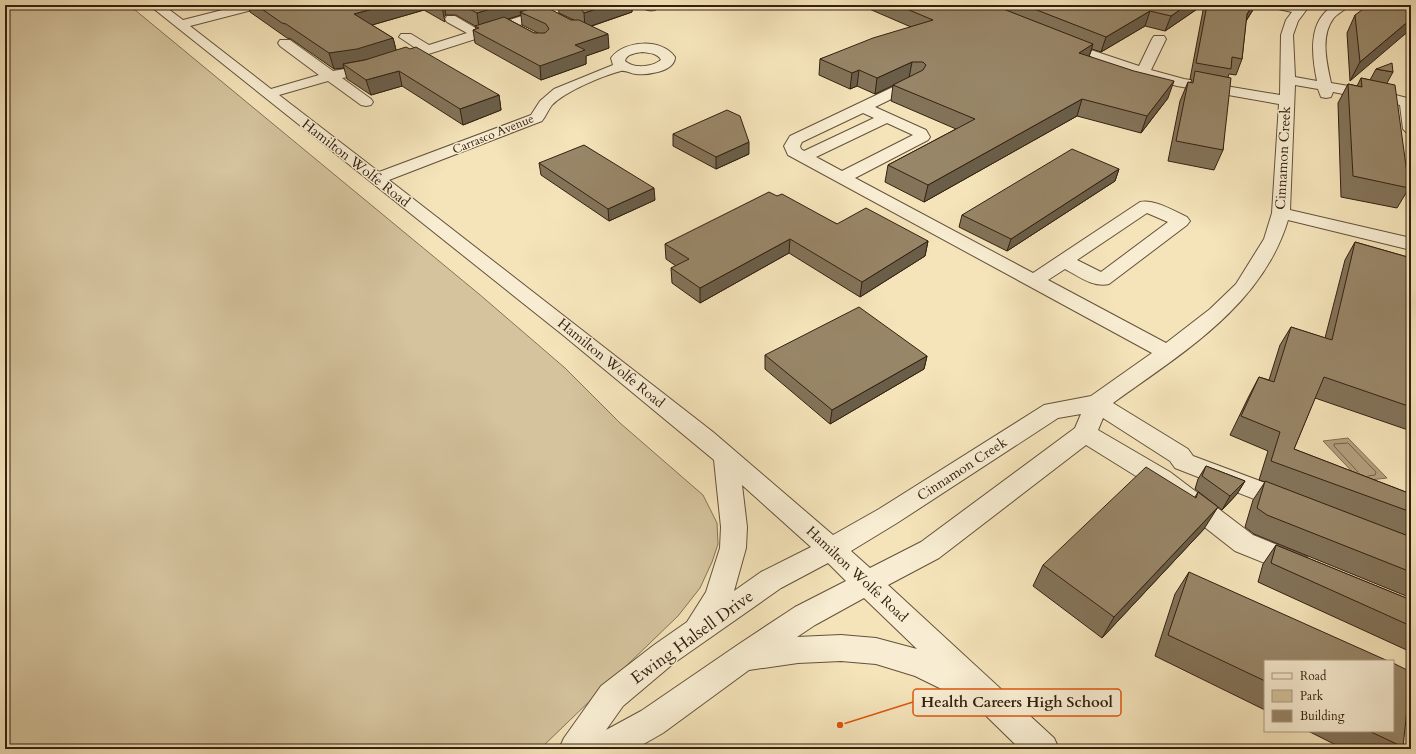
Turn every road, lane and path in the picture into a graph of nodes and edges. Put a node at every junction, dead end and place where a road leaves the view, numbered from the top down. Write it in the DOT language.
graph roads {
  1 [pos="155,5"];
  2 [pos="256,5"];
  3 [pos="1278,5"];
  4 [pos="1343,5"];
  5 [pos="564,6"];
  6 [pos="1302,7"];
  7 [pos="545,13"];
  8 [pos="451,19"];
  9 [pos="558,19"];
  10 [pos="180,25"];
  11 [pos="508,25"];
  12 [pos="522,32"];
  13 [pos="477,34"];
  14 [pos="406,36"];
  15 [pos="1158,38"];
  16 [pos="1047,39"];
  17 [pos="285,43"];
  18 [pos="428,50"];
  19 [pos="622,66"];
  20 [pos="1143,72"];
  21 [pos="335,80"];
  22 [pos="915,82"];
  23 [pos="1287,90"];
  24 [pos="1325,90"];
  25 [pos="273,98"];
  26 [pos="366,102"];
  27 [pos="1409,103"];
  28 [pos="862,107"];
  29 [pos="886,118"];
  30 [pos="1411,129"];
  31 [pos="804,157"];
  32 [pos="842,178"];
  33 [pos="376,179"];
  34 [pos="1281,213"];
  35 [pos="1411,244"];
  36 [pos="1064,261"];
  37 [pos="1034,281"];
  38 [pos="1168,353"];
  39 [pos="1097,402"];
  40 [pos="1085,433"];
  41 [pos="726,456"];
  42 [pos="1184,462"];
  43 [pos="1161,479"];
  44 [pos="1309,510"];
  45 [pos="831,549"];
  46 [pos="1317,573"];
  47 [pos="867,583"];
  48 [pos="694,633"];
  49 [pos="742,658"];
  50 [pos="990,699"];
  51 [pos="575,749"];
  52 [pos="604,749"];
  53 [pos="1043,749"];
  1 -- 10 [label="street, Hamilton Wolfe Road"];
  2 -- 10 [label="street"];
  3 -- 6 [label="street"];
  4 -- 24 [label="street"];
  5 -- 7 [label="street"];
  6 -- 23 [label="street, Cinnamon Creek"];
  7 -- 9 [label="street"];
  7 -- 11 [label="street"];
  8 -- 13 [label="street"];
  10 -- 25 [label="street, Hamilton Wolfe Road"];
  11 -- 12 [label="street"];
  11 -- 13 [label="street"];
  13 -- 18 [label="street"];
  14 -- 18 [label="street"];
  15 -- 20 [label="street"];
  16 -- 20 [label="street"];
  17 -- 21 [label="street"];
  18 -- 21 [label="street"];
  19 -- 33 [label="street, Carrasco Avenue"];
  20 -- 23 [label="street"];
  21 -- 25 [label="street"];
  21 -- 26 [label="street"];
  22 -- 28 [label="street"];
  23 -- 24 [label="street"];
  23 -- 34 [label="street, Cinnamon Creek"];
  24 -- 27 [label="street"];
  25 -- 33 [label="street, Hamilton Wolfe Road"];
  27 -- 30 [label="street"];
  28 -- 29 [label="street"];
  28 -- 31 [label="street"];
  29 -- 31 [label="street"];
  29 -- 32 [label="street"];
  31 -- 32 [label="street"];
  32 -- 37 [label="street"];
  33 -- 41 [label="street, Hamilton Wolfe Road"];
  34 -- 35 [label="street"];
  34 -- 38 [label="street, Cinnamon Creek"];
  36 -- 36 [label="street"];
  36 -- 37 [label="street"];
  37 -- 38 [label="street"];
  38 -- 39 [label="street, Cinnamon Creek"];
  39 -- 40 [label="street"];
  39 -- 42 [label="street"];
  39 -- 45 [label="street, Cinnamon Creek"];
  40 -- 43 [label="street"];
  40 -- 47 [label="street"];
  41 -- 45 [label="street, Hamilton Wolfe Road"];
  41 -- 48 [label="street"];
  42 -- 43 [label="street"];
  42 -- 44 [label="street"];
  43 -- 46 [label="street"];
  45 -- 47 [label="street, Hamilton Wolfe Road"];
  45 -- 48 [label="street, Ewing Halsell Drive"];
  47 -- 49 [label="street"];
  47 -- 50 [label="street, Hamilton Wolfe Road"];
  48 -- 51 [label="street, Ewing Halsell Drive"];
  49 -- 50 [label="street"];
  49 -- 52 [label="street"];
  50 -- 53 [label="street, Hamilton Wolfe Road"];
}
